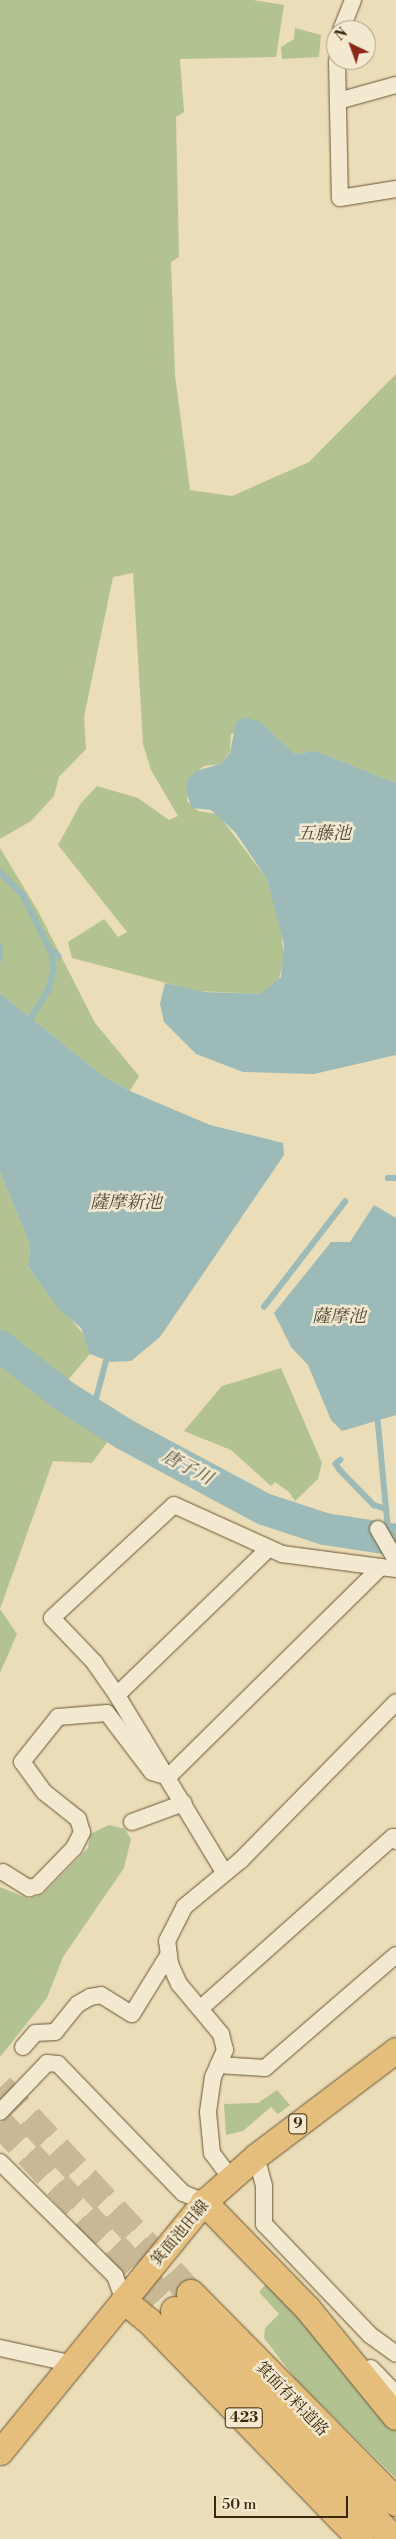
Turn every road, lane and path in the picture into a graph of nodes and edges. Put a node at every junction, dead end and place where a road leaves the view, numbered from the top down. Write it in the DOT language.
graph roads {
  1 [pos="353,0"];
  2 [pos="344,20"];
  3 [pos="337,70"];
  4 [pos="396,85"];
  5 [pos="338,101"];
  6 [pos="396,189"];
  7 [pos="378,1529"];
  8 [pos="268,1549"];
  9 [pos="396,1560"];
  10 [pos="388,1569"];
  11 [pos="117,1694"];
  12 [pos="396,1702"];
  13 [pos="168,1777"];
  14 [pos="184,1803"];
  15 [pos="132,1822"];
  16 [pos="396,1841"];
  17 [pos="3,1872"];
  18 [pos="224,1872"];
  19 [pos="169,1954"];
  20 [pos="396,1955"];
  21 [pos="201,2008"];
  22 [pos="23,2047"];
  23 [pos="396,2050"];
  24 [pos="217,2066"];
  25 [pos="0,2112"];
  26 [pos="256,2156"];
  27 [pos="0,2162"];
  28 [pos="230,2177"];
  29 [pos="204,2202"];
  30 [pos="124,2301"];
  31 [pos="336,2345"];
  32 [pos="1,2350"];
  33 [pos="396,2354"];
  34 [pos="74,2364"];
  35 [pos="396,2394"];
  36 [pos="396,2417"];
  37 [pos="0,2452"];
  38 [pos="396,2502"];
  39 [pos="360,2539"];
  40 [pos="393,2539"];
  1 -- 2 [label="street"];
  3 -- 5 [label="street"];
  4 -- 5 [label="street"];
  5 -- 6 [label="street"];
  7 -- 9 [label="street"];
  8 -- 10 [label="street"];
  8 -- 11 [label="street"];
  8 -- 11 [label="street"];
  10 -- 13 [label="street"];
  11 -- 13 [label="street"];
  12 -- 18 [label="street"];
  13 -- 14 [label="street"];
  13 -- 17 [label="street"];
  14 -- 15 [label="street"];
  14 -- 18 [label="street"];
  16 -- 21 [label="street"];
  18 -- 19 [label="street"];
  19 -- 21 [label="street"];
  19 -- 22 [label="street"];
  20 -- 24 [label="street"];
  21 -- 24 [label="street"];
  23 -- 26 [label="main road, 箕面池田線 / 9"];
  24 -- 28 [label="street"];
  25 -- 29 [label="street"];
  26 -- 28 [label="main road, 箕面池田線 / 9"];
  26 -- 33 [label="street"];
  27 -- 30 [label="street"];
  28 -- 29 [label="main road, 箕面池田線 / 9"];
  29 -- 30 [label="main road, 箕面池田線 / 9"];
  29 -- 31 [label="highway"];
  30 -- 34 [label="main road, 箕面池田線 / 9"];
  30 -- 39 [label="highway, 423"];
  31 -- 35 [label="street"];
  31 -- 36 [label="highway"];
  32 -- 34 [label="street"];
  34 -- 37 [label="main road, 箕面池田線 / 9"];
  38 -- 40 [label="highway, 箕面有料道路 / 423"];
}
